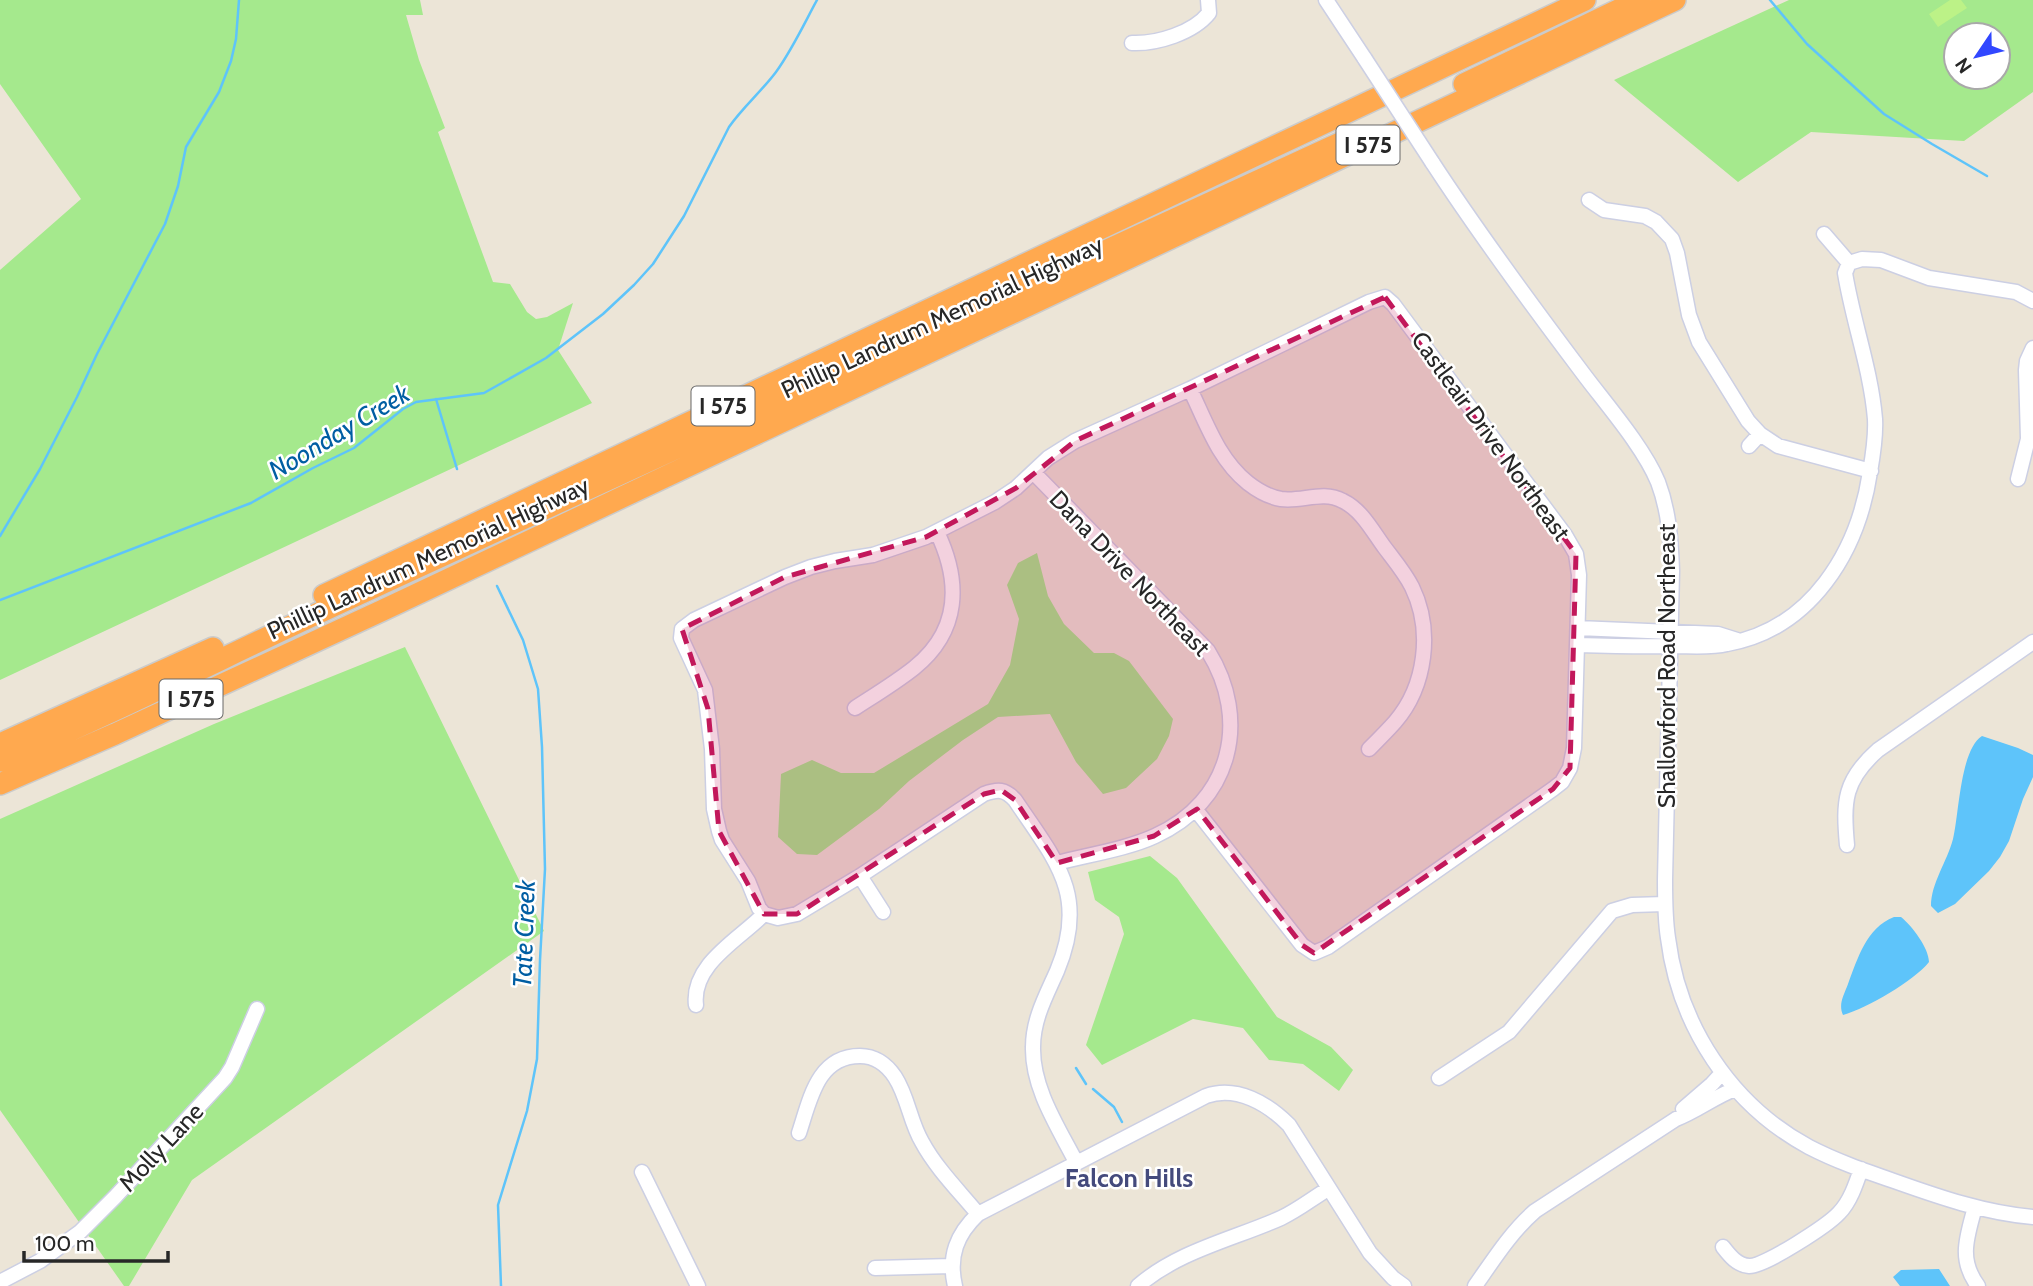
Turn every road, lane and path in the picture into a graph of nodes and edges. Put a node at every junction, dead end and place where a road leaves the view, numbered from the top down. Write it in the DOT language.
graph roads {
  1 [pos="1326,0"];
  2 [pos="1585,0"];
  3 [pos="1617,0"];
  4 [pos="1639,0"];
  5 [pos="1675,0"];
  6 [pos="1212,9"];
  7 [pos="1132,43"];
  8 [pos="1589,200"];
  9 [pos="1112,224"];
  10 [pos="1824,234"];
  11 [pos="1849,263"];
  12 [pos="2033,301"];
  13 [pos="2033,348"];
  14 [pos="1191,389"];
  15 [pos="1760,435"];
  16 [pos="1749,446"];
  17 [pos="1871,471"];
  18 [pos="1033,472"];
  19 [pos="2018,479"];
  20 [pos="937,531"];
  21 [pos="1578,628"];
  22 [pos="1670,639"];
  23 [pos="2033,642"];
  24 [pos="1577,645"];
  25 [pos="855,708"];
  26 [pos="0,744"];
  27 [pos="1369,749"];
  28 [pos="0,761"];
  29 [pos="0,784"];
  30 [pos="1196,810"];
  31 [pos="1847,845"];
  32 [pos="1057,863"];
  33 [pos="860,876"];
  34 [pos="1665,904"];
  35 [pos="883,912"];
  36 [pos="764,914"];
  37 [pos="696,1005"];
  38 [pos="257,1009"];
  39 [pos="1722,1073"];
  40 [pos="1439,1078"];
  41 [pos="1735,1089"];
  42 [pos="1676,1119"];
  43 [pos="799,1133"];
  44 [pos="1076,1162"];
  45 [pos="1861,1169"];
  46 [pos="642,1172"];
  47 [pos="1328,1189"];
  48 [pos="1975,1207"];
  49 [pos="978,1214"];
  50 [pos="2033,1217"];
  51 [pos="1723,1247"];
  52 [pos="952,1266"];
  53 [pos="875,1268"];
  54 [pos="0,1282"];
  55 [pos="698,1286"];
  56 [pos="956,1286"];
  57 [pos="1138,1286"];
  58 [pos="1404,1286"];
  59 [pos="1475,1286"];
  60 [pos="1978,1286"];
  1 -- 22 [label="street, Shallowford Road Northeast, bridge"];
  2 -- 9 [label="highway, Phillip Landrum Memorial Highway / I 575"];
  3 -- 9 [label="highway"];
  4 -- 28 [label="highway"];
  5 -- 29 [label="highway, Phillip Landrum Memorial Highway / I 575"];
  6 -- 7 [label="street"];
  8 -- 15 [label="street"];
  9 -- 26 [label="highway, Phillip Landrum Memorial Highway / I 575"];
  10 -- 11 [label="street"];
  11 -- 12 [label="street"];
  11 -- 17 [label="street"];
  13 -- 19 [label="street"];
  14 -- 18 [label="street, Castleair Drive Northeast"];
  14 -- 21 [label="street, Castleair Drive Northeast"];
  14 -- 27 [label="street"];
  15 -- 16 [label="street"];
  15 -- 17 [label="street"];
  17 -- 22 [label="street"];
  18 -- 20 [label="street, Castleair Drive Northeast"];
  18 -- 30 [label="street, Dana Drive Northeast"];
  20 -- 25 [label="street"];
  20 -- 36 [label="street, Castleair Drive Northeast"];
  21 -- 22 [label="street"];
  21 -- 24 [label="street, Castleair Drive Northeast"];
  22 -- 24 [label="street"];
  22 -- 34 [label="street, Shallowford Road Northeast"];
  23 -- 31 [label="street"];
  24 -- 30 [label="street, Castleair Drive Northeast"];
  30 -- 32 [label="street, Dana Drive Northeast"];
  32 -- 33 [label="street"];
  32 -- 44 [label="street"];
  33 -- 35 [label="street"];
  33 -- 36 [label="street"];
  34 -- 39 [label="street, Shallowford Road Northeast"];
  34 -- 40 [label="street"];
  36 -- 37 [label="street"];
  38 -- 54 [label="street, Molly Lane"];
  39 -- 41 [label="street, Shallowford Road Northeast"];
  39 -- 42 [label="street"];
  41 -- 42 [label="street"];
  41 -- 45 [label="street, Shallowford Road Northeast"];
  42 -- 59 [label="street"];
  43 -- 49 [label="street"];
  44 -- 47 [label="street"];
  44 -- 49 [label="street"];
  45 -- 48 [label="street, Shallowford Road Northeast"];
  45 -- 51 [label="street"];
  46 -- 55 [label="street"];
  47 -- 57 [label="street"];
  47 -- 58 [label="street"];
  48 -- 50 [label="street, Shallowford Road Northeast"];
  48 -- 60 [label="street"];
  49 -- 52 [label="street"];
  52 -- 53 [label="street"];
  52 -- 56 [label="street"];
}
